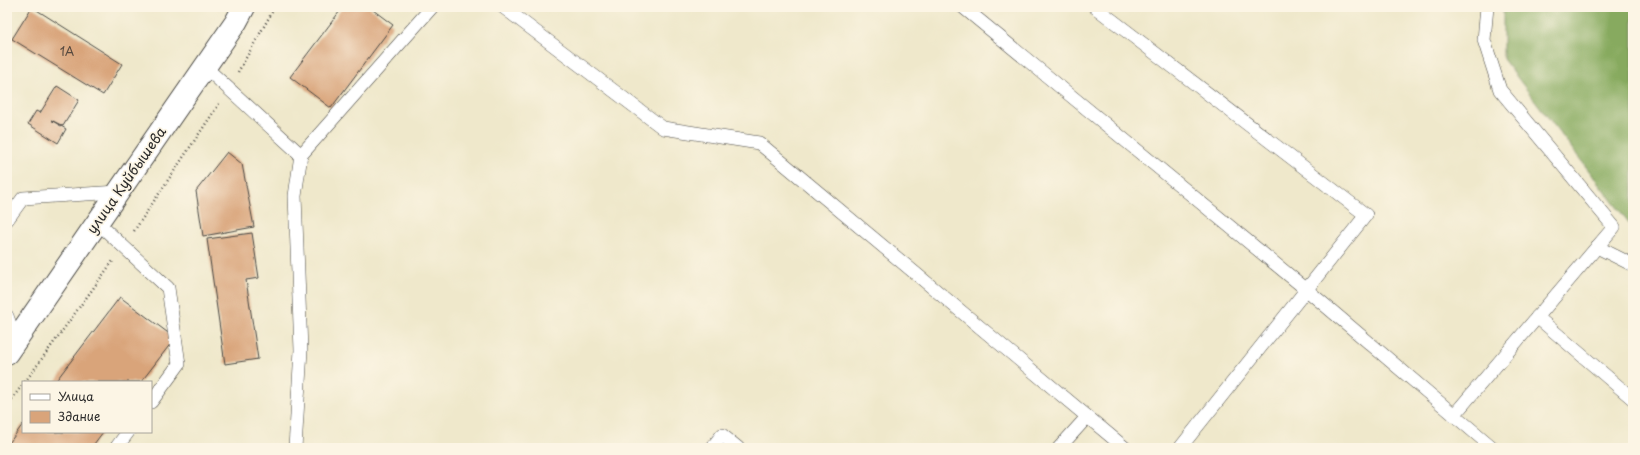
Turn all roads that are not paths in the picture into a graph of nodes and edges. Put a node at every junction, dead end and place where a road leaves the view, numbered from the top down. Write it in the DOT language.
graph roads {
  1 [pos="432,7"];
  2 [pos="502,7"];
  3 [pos="963,7"];
  4 [pos="1095,7"];
  5 [pos="1487,7"];
  6 [pos="235,12"];
  7 [pos="205,67"];
  8 [pos="301,155"];
  9 [pos="118,192"];
  10 [pos="7,220"];
  11 [pos="97,222"];
  12 [pos="1597,247"];
  13 [pos="1633,265"];
  14 [pos="1306,290"];
  15 [pos="7,316"];
  16 [pos="1537,317"];
  17 [pos="11,347"];
  18 [pos="1633,398"];
  19 [pos="152,401"];
  20 [pos="1454,415"];
  21 [pos="1087,417"];
  22 [pos="127,433"];
  23 [pos="116,448"];
  24 [pos="295,448"];
  25 [pos="712,448"];
  26 [pos="738,448"];
  27 [pos="1059,448"];
  28 [pos="1124,448"];
  29 [pos="1180,448"];
  30 [pos="1493,448"];
  1 -- 8 [label="lane"];
  2 -- 21 [label="lane"];
  3 -- 14 [label="lane"];
  4 -- 14 [label="lane"];
  5 -- 12 [label="lane"];
  6 -- 7 [label="street, улица Куйбышева"];
  7 -- 8 [label="lane"];
  7 -- 9 [label="street, улица Куйбышева"];
  8 -- 24 [label="lane"];
  9 -- 10 [label="lane"];
  9 -- 11 [label="street, улица Куйбышева"];
  11 -- 17 [label="street, улица Куйбышева"];
  11 -- 19 [label="lane"];
  12 -- 13 [label="lane"];
  12 -- 16 [label="lane"];
  14 -- 20 [label="lane"];
  14 -- 29 [label="lane"];
  15 -- 17 [label="lane"];
  16 -- 18 [label="lane"];
  16 -- 20 [label="lane"];
  20 -- 30 [label="lane"];
  21 -- 27 [label="lane"];
  21 -- 28 [label="lane"];
  22 -- 23 [label="lane"];
  25 -- 26 [label="lane"];
}
